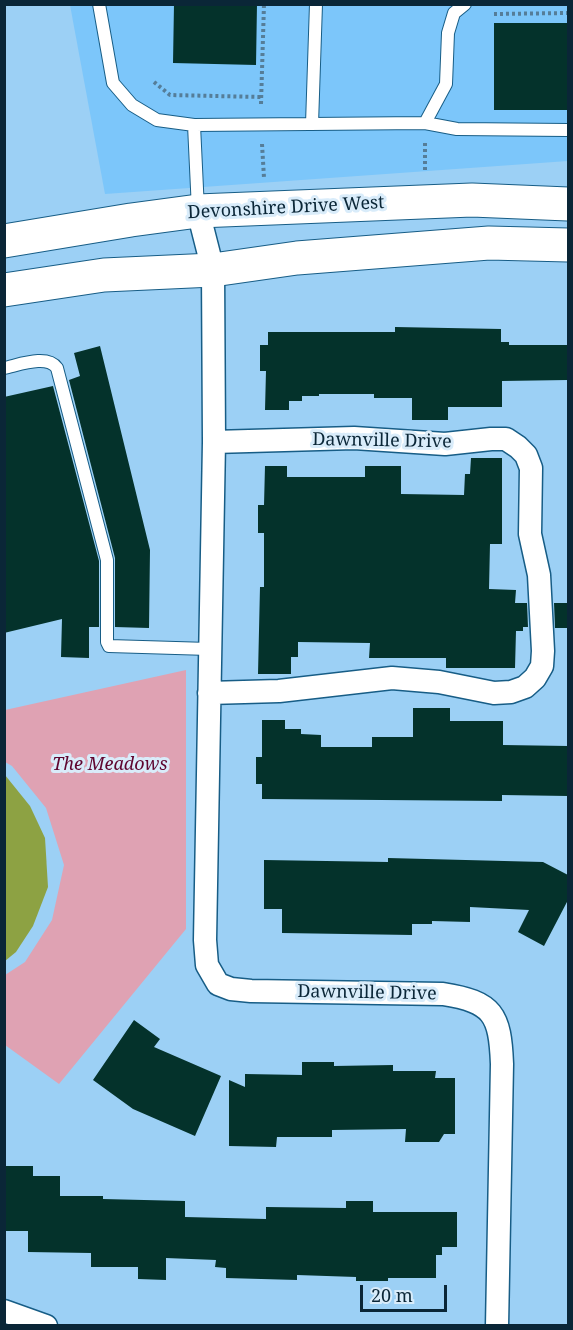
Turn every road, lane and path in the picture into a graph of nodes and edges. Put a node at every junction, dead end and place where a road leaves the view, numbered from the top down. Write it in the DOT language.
graph roads {
  1 [pos="99,4"];
  2 [pos="264,4"];
  3 [pos="316,4"];
  4 [pos="465,4"];
  5 [pos="494,14"];
  6 [pos="568,14"];
  7 [pos="154,82"];
  8 [pos="261,97"];
  9 [pos="425,123"];
  10 [pos="260,124"];
  11 [pos="312,124"];
  12 [pos="194,125"];
  13 [pos="568,130"];
  14 [pos="425,178"];
  15 [pos="265,188"];
  16 [pos="568,204"];
  17 [pos="198,211"];
  18 [pos="4,241"];
  19 [pos="568,244"];
  20 [pos="213,270"];
  21 [pos="4,290"];
  22 [pos="4,368"];
  23 [pos="214,442"];
  24 [pos="209,649"];
  25 [pos="209,693"];
  26 [pos="4,1311"];
  27 [pos="46,1326"];
  28 [pos="497,1326"];
  1 -- 12 [label="lane"];
  2 -- 8 [label="path"];
  3 -- 11 [label="lane"];
  4 -- 9 [label="lane"];
  5 -- 6 [label="path"];
  7 -- 8 [label="path"];
  8 -- 10 [label="path"];
  9 -- 11 [label="lane"];
  9 -- 13 [label="lane"];
  9 -- 14 [label="path"];
  10 -- 11 [label="lane"];
  10 -- 12 [label="lane"];
  10 -- 15 [label="path"];
  12 -- 17 [label="lane"];
  16 -- 17 [label="street, Devonshire Drive West"];
  17 -- 18 [label="street, Devonshire Drive West"];
  17 -- 20 [label="street, Dawnville Drive"];
  19 -- 20 [label="street"];
  20 -- 21 [label="street"];
  20 -- 23 [label="street, Dawnville Drive"];
  22 -- 24 [label="lane"];
  23 -- 24 [label="street, Dawnville Drive"];
  23 -- 25 [label="street, Dawnville Drive"];
  24 -- 25 [label="street, Dawnville Drive"];
  25 -- 28 [label="street, Dawnville Drive"];
  26 -- 27 [label="street"];
}
